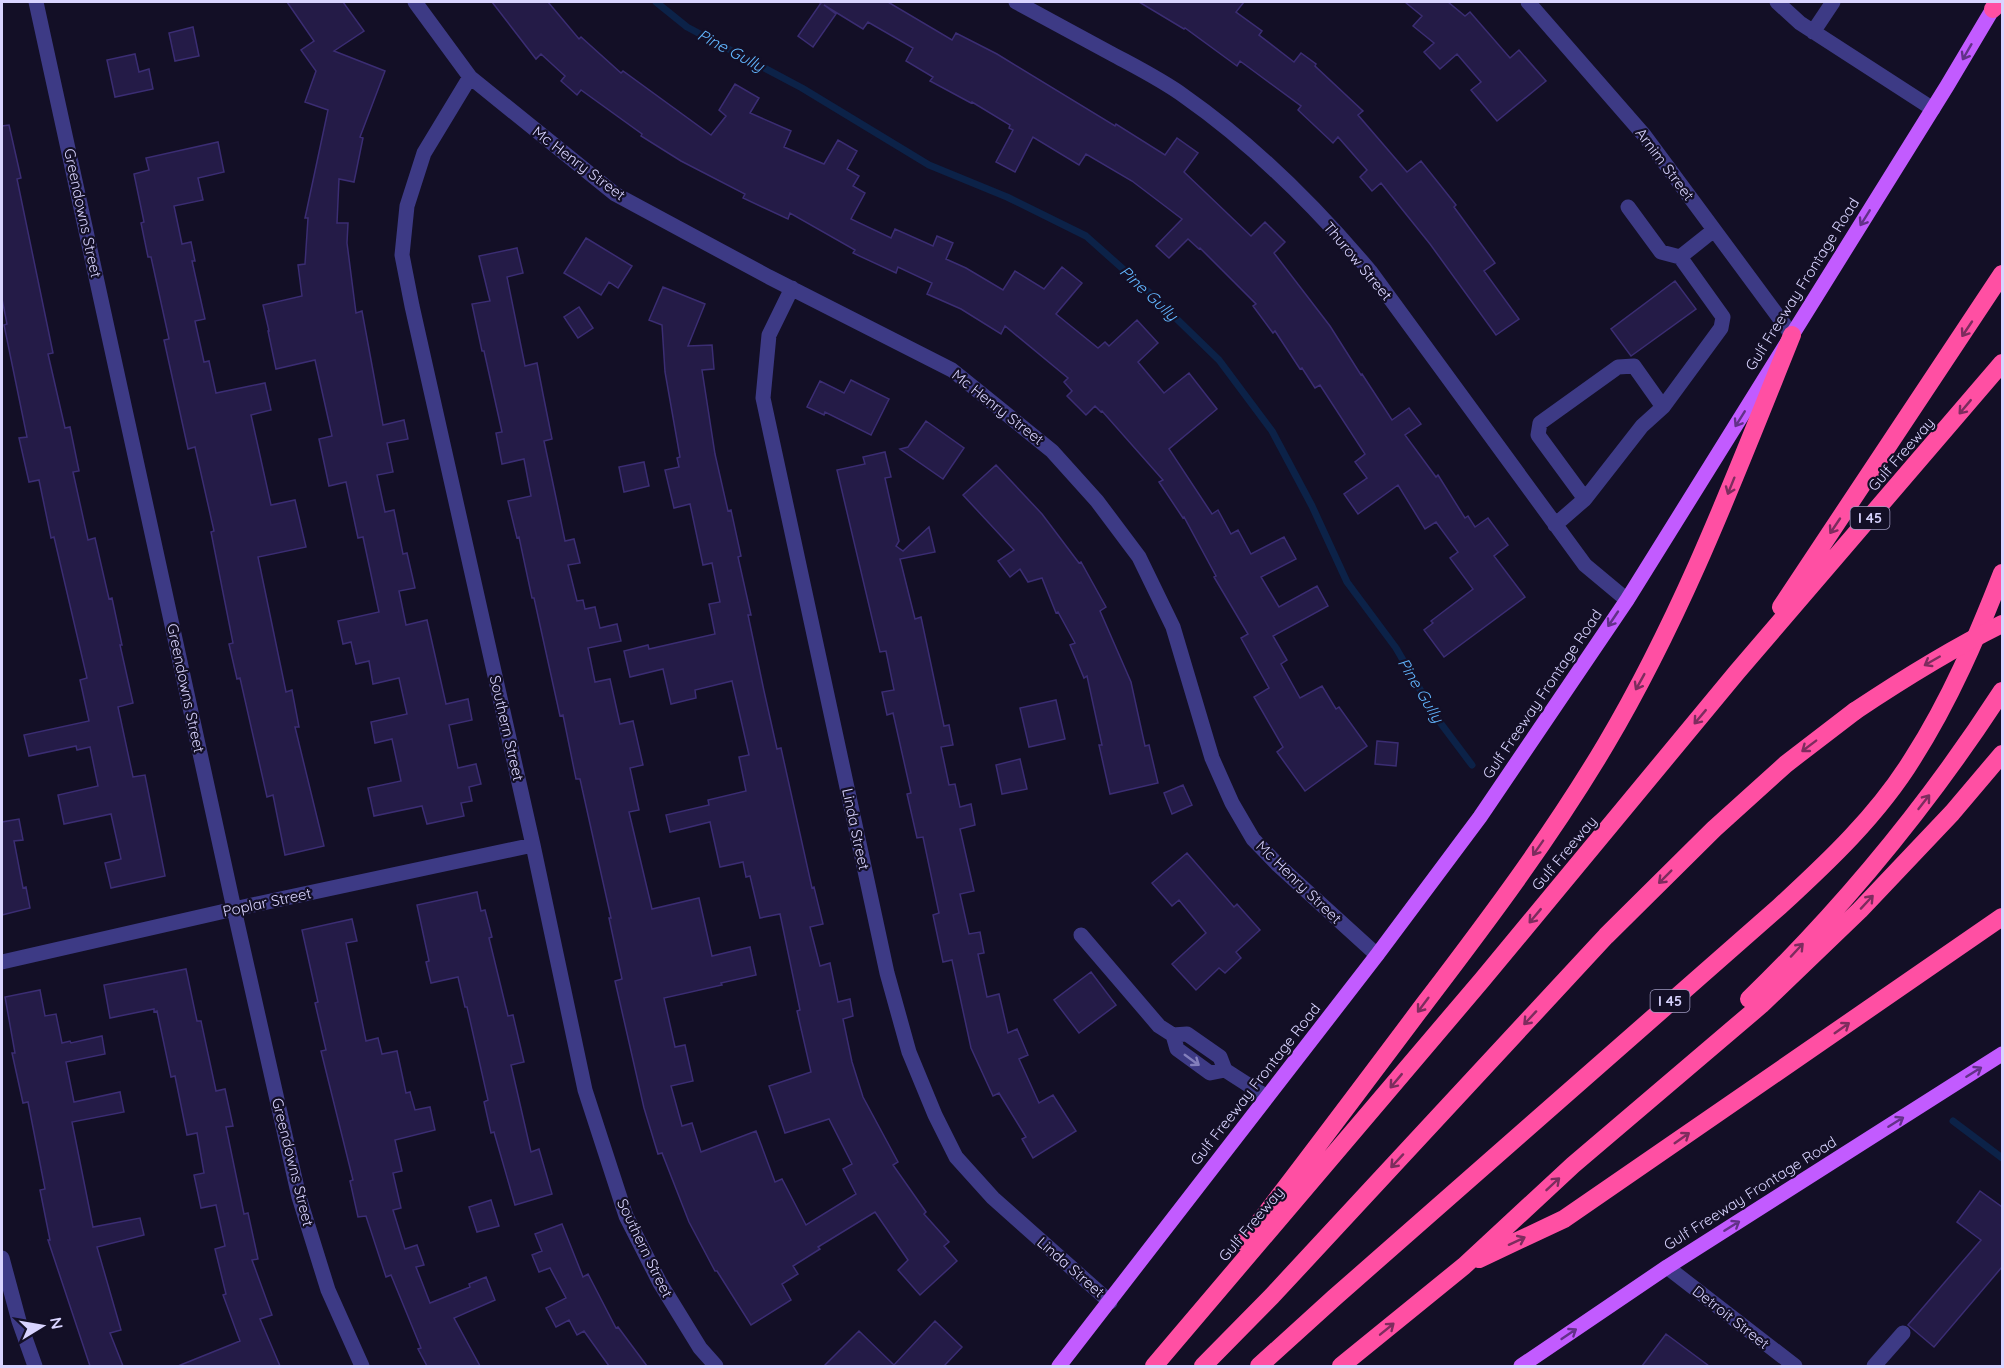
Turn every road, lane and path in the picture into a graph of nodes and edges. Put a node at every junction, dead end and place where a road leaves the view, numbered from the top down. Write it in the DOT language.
graph roads {
  1 [pos="36,2"];
  2 [pos="415,2"];
  3 [pos="1016,2"];
  4 [pos="1528,2"];
  5 [pos="1777,2"];
  6 [pos="1833,2"];
  7 [pos="1996,4"];
  8 [pos="1813,32"];
  9 [pos="470,77"];
  10 [pos="1933,109"];
  11 [pos="1628,207"];
  12 [pos="1714,230"];
  13 [pos="1680,257"];
  14 [pos="2001,277"];
  15 [pos="792,288"];
  16 [pos="1792,335"];
  17 [pos="2002,363"];
  18 [pos="1663,407"];
  19 [pos="1586,499"];
  20 [pos="1555,525"];
  21 [pos="2002,573"];
  22 [pos="1627,600"];
  23 [pos="2002,624"];
  24 [pos="1737,672"];
  25 [pos="2002,691"];
  26 [pos="2002,754"];
  27 [pos="533,845"];
  28 [pos="234,909"];
  29 [pos="2002,917"];
  30 [pos="1081,935"];
  31 [pos="1377,955"];
  32 [pos="2,962"];
  33 [pos="2002,1054"];
  34 [pos="1268,1098"];
  35 [pos="1573,1165"];
  36 [pos="2,1258"];
  37 [pos="1464,1266"];
  38 [pos="1667,1267"];
  39 [pos="1110,1302"];
  40 [pos="1903,1333"];
  41 [pos="35,1366"];
  42 [pos="362,1366"];
  43 [pos="716,1366"];
  44 [pos="1059,1366"];
  45 [pos="1152,1366"];
  46 [pos="1203,1366"];
  47 [pos="1259,1366"];
  48 [pos="1341,1366"];
  49 [pos="1521,1366"];
  50 [pos="1795,1366"];
  51 [pos="1874,1366"];
  1 -- 28 [label="street, Greendowns Street"];
  2 -- 9 [label="street, Mc Henry Street"];
  3 -- 20 [label="street, Thurow Street"];
  4 -- 12 [label="street, Arnim Street"];
  5 -- 8 [label="street"];
  6 -- 8 [label="street"];
  7 -- 10 [label="main road, Gulf Freeway Frontage Road, one-way"];
  8 -- 10 [label="street"];
  9 -- 15 [label="street, Mc Henry Street"];
  9 -- 27 [label="street, Southern Street"];
  10 -- 16 [label="main road, Gulf Freeway Frontage Road, one-way"];
  11 -- 13 [label="street"];
  12 -- 13 [label="street"];
  12 -- 16 [label="street, Arnim Street"];
  13 -- 18 [label="street"];
  14 -- 24 [label="highway, one-way"];
  15 -- 31 [label="street, Mc Henry Street"];
  15 -- 39 [label="street, Linda Street"];
  16 -- 22 [label="main road, Gulf Freeway Frontage Road, one-way"];
  16 -- 45 [label="highway, one-way"];
  17 -- 24 [label="highway, Gulf Freeway / I 45, one-way"];
  18 -- 19 [label="street"];
  18 -- 19 [label="street"];
  19 -- 20 [label="street"];
  20 -- 22 [label="street, Thurow Street"];
  21 -- 47 [label="highway, I 45"];
  22 -- 31 [label="main road, Gulf Freeway Frontage Road, one-way"];
  23 -- 46 [label="highway, one-way, bridge"];
  24 -- 45 [label="highway, Gulf Freeway / I 45, one-way"];
  35 -- 25 [label="highway, one-way"];
  35 -- 26 [label="highway, one-way"];
  27 -- 28 [label="street, Poplar Street"];
  27 -- 43 [label="street, Southern Street"];
  28 -- 32 [label="street, Poplar Street"];
  28 -- 42 [label="street, Greendowns Street"];
  37 -- 29 [label="highway, one-way"];
  30 -- 34 [label="street"];
  31 -- 34 [label="main road, Gulf Freeway Frontage Road"];
  38 -- 33 [label="main road, Gulf Freeway Frontage Road, one-way"];
  34 -- 39 [label="main road, Gulf Freeway Frontage Road"];
  37 -- 35 [label="highway, one-way"];
  36 -- 41 [label="street"];
  48 -- 37 [label="highway, one-way"];
  49 -- 38 [label="main road, Gulf Freeway Frontage Road, one-way"];
  38 -- 50 [label="street, Detroit Street"];
  39 -- 44 [label="main road, Gulf Freeway Frontage Road"];
  40 -- 51 [label="street"];
}
